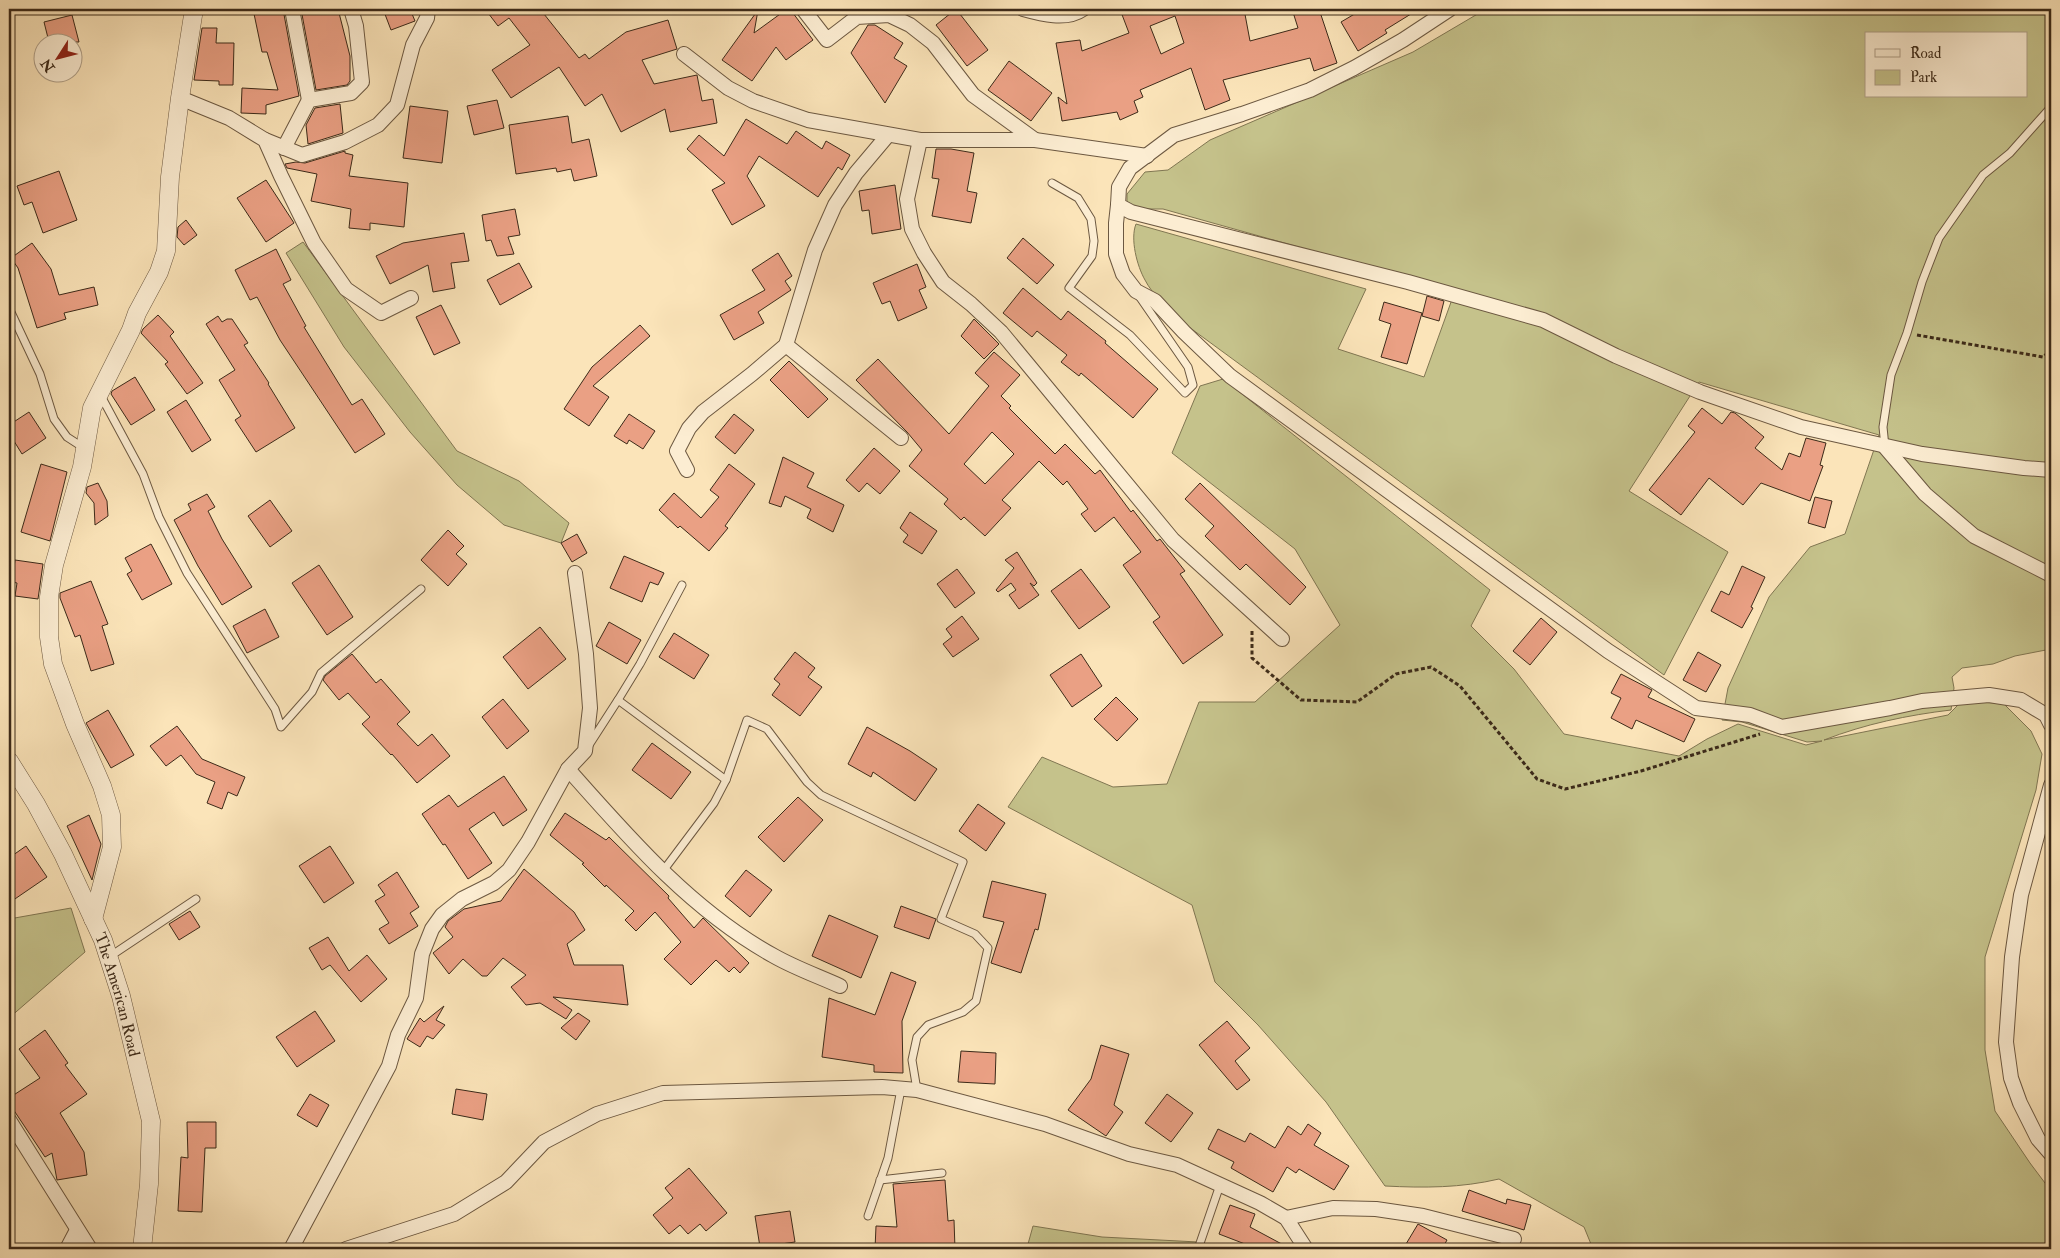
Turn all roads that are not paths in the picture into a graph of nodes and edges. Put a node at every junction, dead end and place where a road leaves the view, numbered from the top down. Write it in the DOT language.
graph roads {
  1 [pos="194,9"];
  2 [pos="292,9"];
  3 [pos="351,9"];
  4 [pos="428,9"];
  5 [pos="803,9"];
  6 [pos="1022,9"];
  7 [pos="1083,9"];
  8 [pos="1450,9"];
  9 [pos="903,14"];
  10 [pos="684,54"];
  11 [pos="180,98"];
  12 [pos="309,100"];
  13 [pos="2051,107"];
  14 [pos="888,135"];
  15 [pos="266,140"];
  16 [pos="920,140"];
  17 [pos="1035,140"];
  18 [pos="284,148"];
  19 [pos="1146,156"];
  20 [pos="1052,183"];
  21 [pos="1118,205"];
  22 [pos="1136,291"];
  23 [pos="411,298"];
  24 [pos="9,308"];
  25 [pos="786,345"];
  26 [pos="99,393"];
  27 [pos="901,438"];
  28 [pos="1885,447"];
  29 [pos="84,448"];
  30 [pos="687,470"];
  31 [pos="2051,470"];
  32 [pos="575,573"];
  33 [pos="2051,575"];
  34 [pos="682,585"];
  35 [pos="421,589"];
  36 [pos="1282,639"];
  37 [pos="618,700"];
  38 [pos="2051,725"];
  39 [pos="585,751"];
  40 [pos="9,761"];
  41 [pos="568,769"];
  42 [pos="726,780"];
  43 [pos="2051,785"];
  44 [pos="663,871"];
  45 [pos="196,899"];
  46 [pos="93,919"];
  47 [pos="108,958"];
  48 [pos="840,986"];
  49 [pos="901,1089"];
  50 [pos="917,1090"];
  51 [pos="9,1120"];
  52 [pos="2051,1154"];
  53 [pos="942,1173"];
  54 [pos="880,1180"];
  55 [pos="1220,1185"];
  56 [pos="868,1216"];
  57 [pos="1286,1218"];
  58 [pos="78,1230"];
  59 [pos="1514,1239"];
  60 [pos="67,1249"];
  61 [pos="90,1249"];
  62 [pos="142,1249"];
  63 [pos="291,1249"];
  64 [pos="346,1249"];
  65 [pos="1198,1249"];
  66 [pos="1306,1249"];
  1 -- 11 [label="street"];
  2 -- 12 [label="street"];
  3 -- 12 [label="street"];
  4 -- 18 [label="street"];
  5 -- 9 [label="street"];
  6 -- 7 [label="street"];
  8 -- 19 [label="street"];
  9 -- 17 [label="street"];
  10 -- 14 [label="street"];
  11 -- 15 [label="street"];
  11 -- 26 [label="street"];
  12 -- 18 [label="street"];
  13 -- 28 [label="lane"];
  14 -- 16 [label="street"];
  14 -- 25 [label="street"];
  15 -- 18 [label="street"];
  15 -- 23 [label="street"];
  16 -- 17 [label="street"];
  16 -- 36 [label="street"];
  17 -- 19 [label="street"];
  19 -- 21 [label="street"];
  20 -- 22 [label="lane"];
  21 -- 22 [label="street"];
  21 -- 28 [label="street"];
  22 -- 38 [label="street"];
  24 -- 29 [label="lane"];
  25 -- 27 [label="street"];
  25 -- 30 [label="street"];
  26 -- 29 [label="street"];
  26 -- 35 [label="lane"];
  28 -- 31 [label="street"];
  28 -- 33 [label="street"];
  29 -- 46 [label="street"];
  32 -- 39 [label="street"];
  34 -- 37 [label="lane"];
  37 -- 39 [label="lane"];
  37 -- 42 [label="lane"];
  39 -- 41 [label="street"];
  40 -- 46 [label="street, The American Road"];
  41 -- 44 [label="street"];
  41 -- 63 [label="street"];
  42 -- 44 [label="lane"];
  42 -- 50 [label="lane"];
  43 -- 52 [label="street"];
  44 -- 48 [label="street"];
  45 -- 47 [label="lane"];
  46 -- 47 [label="street, The American Road"];
  47 -- 62 [label="street, The American Road"];
  49 -- 50 [label="street"];
  49 -- 54 [label="lane"];
  49 -- 64 [label="street"];
  50 -- 55 [label="street"];
  51 -- 58 [label="street"];
  53 -- 54 [label="lane"];
  54 -- 56 [label="lane"];
  55 -- 57 [label="street"];
  55 -- 65 [label="lane"];
  57 -- 59 [label="street"];
  57 -- 66 [label="street"];
  58 -- 60 [label="street"];
  58 -- 61 [label="street"];
}
